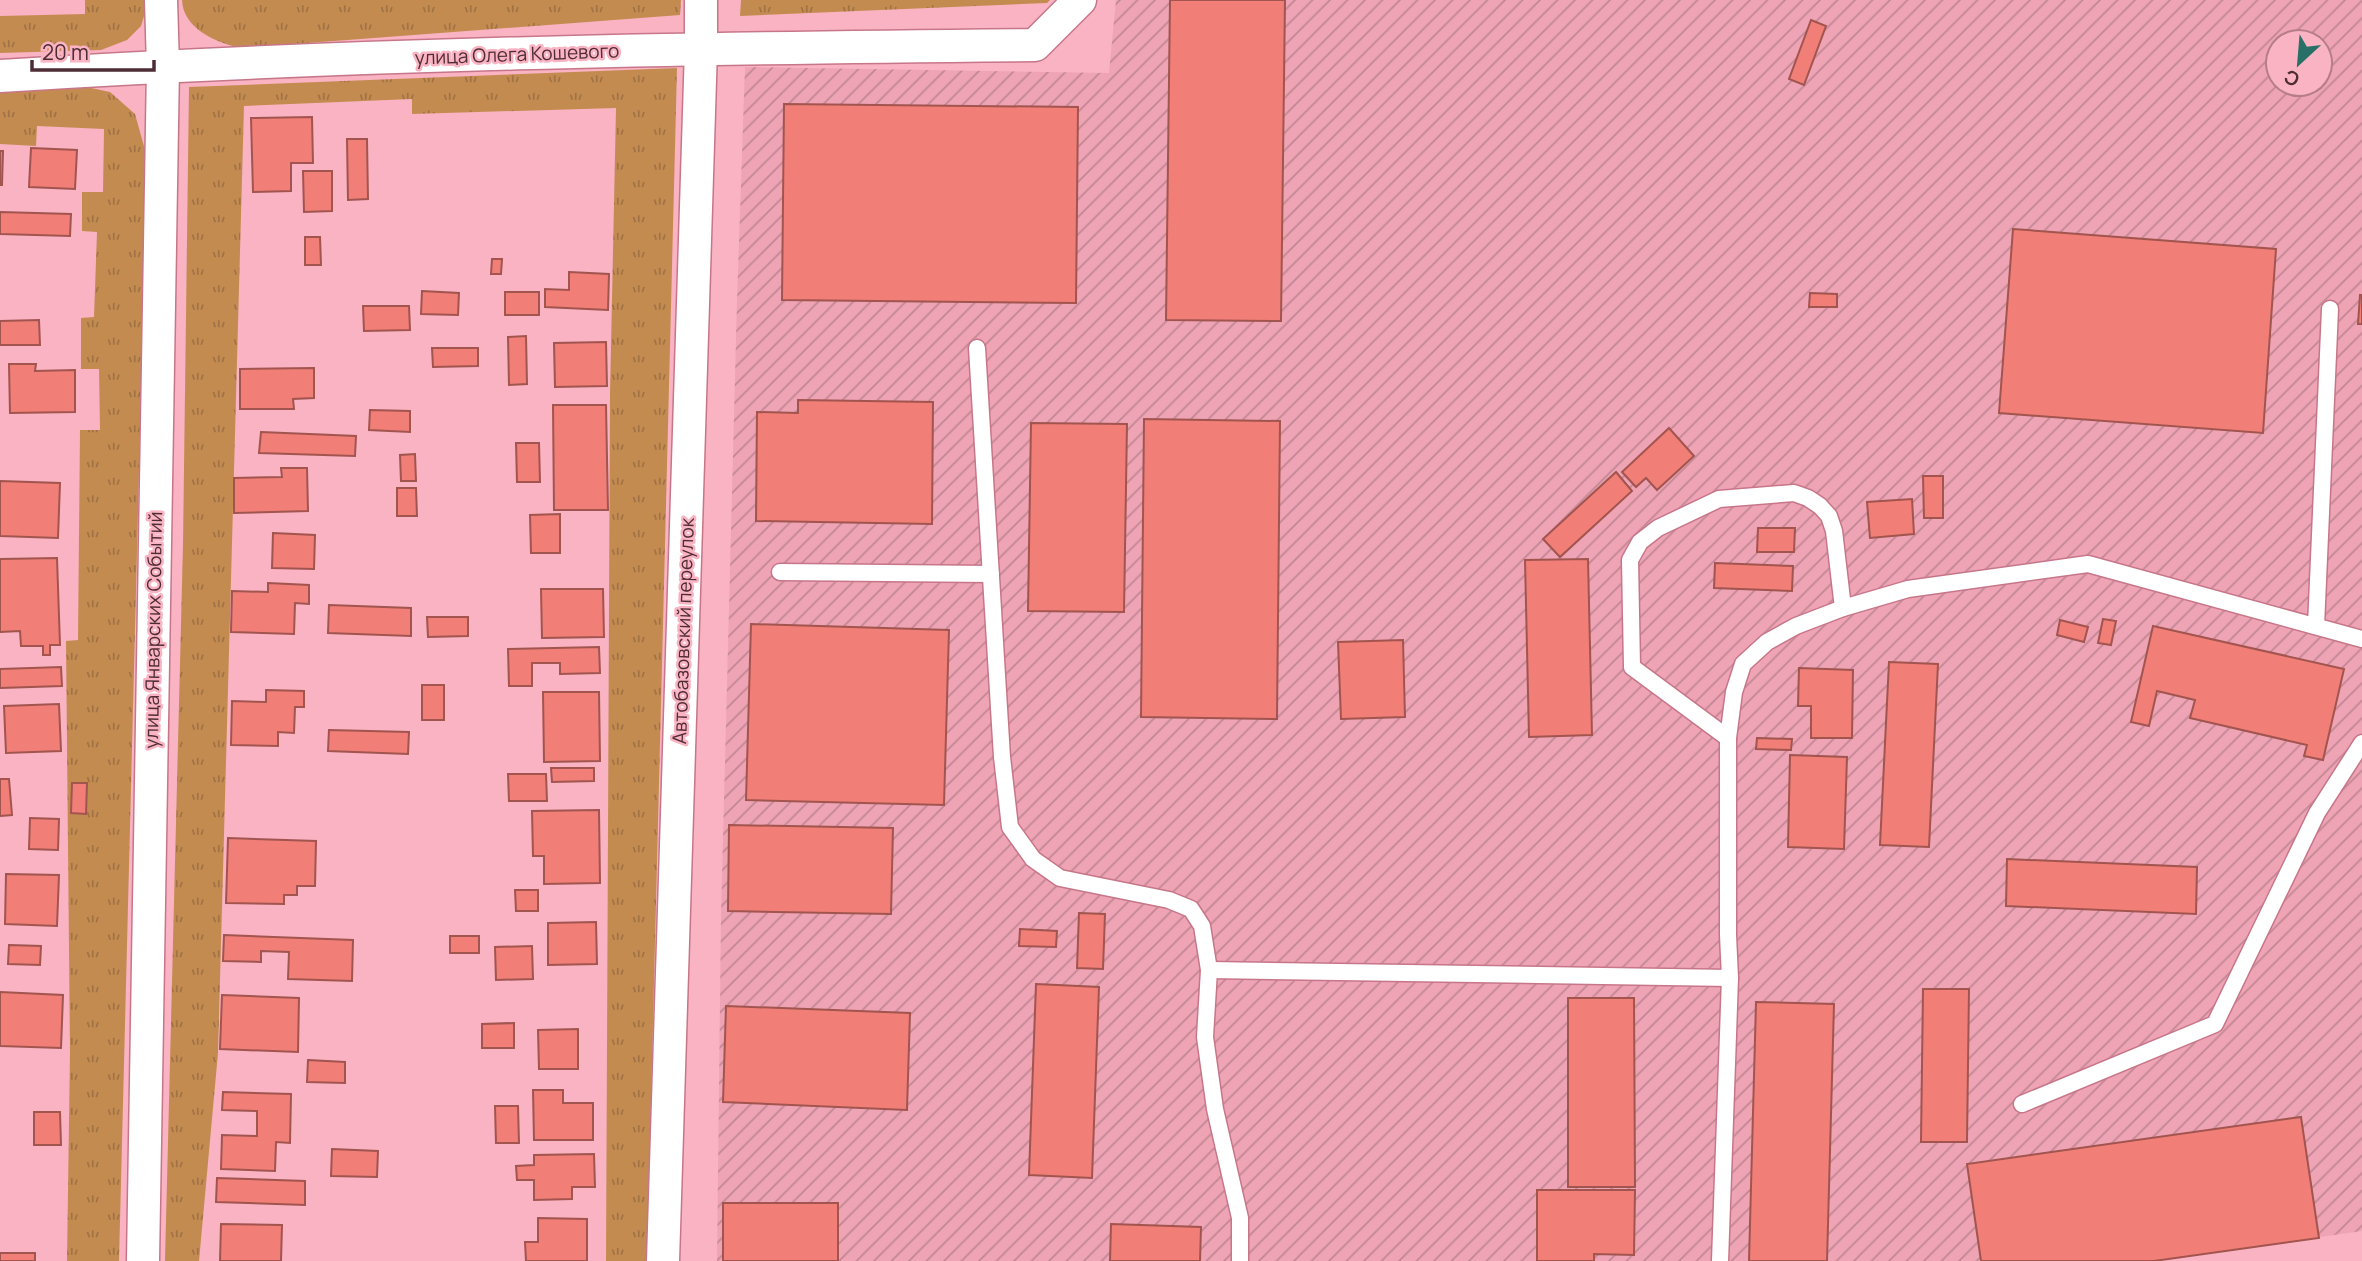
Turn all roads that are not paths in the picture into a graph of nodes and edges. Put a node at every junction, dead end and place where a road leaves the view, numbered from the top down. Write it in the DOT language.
graph roads {
  1 [pos="161,0"];
  2 [pos="701,0"];
  3 [pos="1080,0"];
  4 [pos="701,48"];
  5 [pos="163,66"];
  6 [pos="0,76"];
  7 [pos="2330,309"];
  8 [pos="977,348"];
  9 [pos="780,572"];
  10 [pos="991,574"];
  11 [pos="1843,608"];
  12 [pos="2316,626"];
  13 [pos="2362,639"];
  14 [pos="1728,738"];
  15 [pos="2362,743"];
  16 [pos="1209,970"];
  17 [pos="1730,978"];
  18 [pos="2022,1104"];
  19 [pos="143,1261"];
  20 [pos="663,1261"];
  21 [pos="1240,1261"];
  22 [pos="1720,1261"];
  1 -- 5 [label="street, улица Январских Событий"];
  2 -- 4 [label="street, Автобазовский переулок"];
  3 -- 4 [label="street, улица Олега Кошевого"];
  4 -- 5 [label="street, улица Олега Кошевого"];
  4 -- 20 [label="street, Автобазовский переулок"];
  5 -- 6 [label="street, улица Олега Кошевого"];
  5 -- 19 [label="street, улица Январских Событий"];
  7 -- 12 [label="lane"];
  8 -- 10 [label="lane"];
  9 -- 10 [label="lane"];
  10 -- 16 [label="lane"];
  11 -- 12 [label="lane"];
  11 -- 14 [label="lane"];
  11 -- 14 [label="lane"];
  12 -- 13 [label="lane"];
  14 -- 17 [label="lane"];
  15 -- 18 [label="lane"];
  16 -- 17 [label="lane"];
  16 -- 21 [label="lane"];
  17 -- 22 [label="lane"];
}
